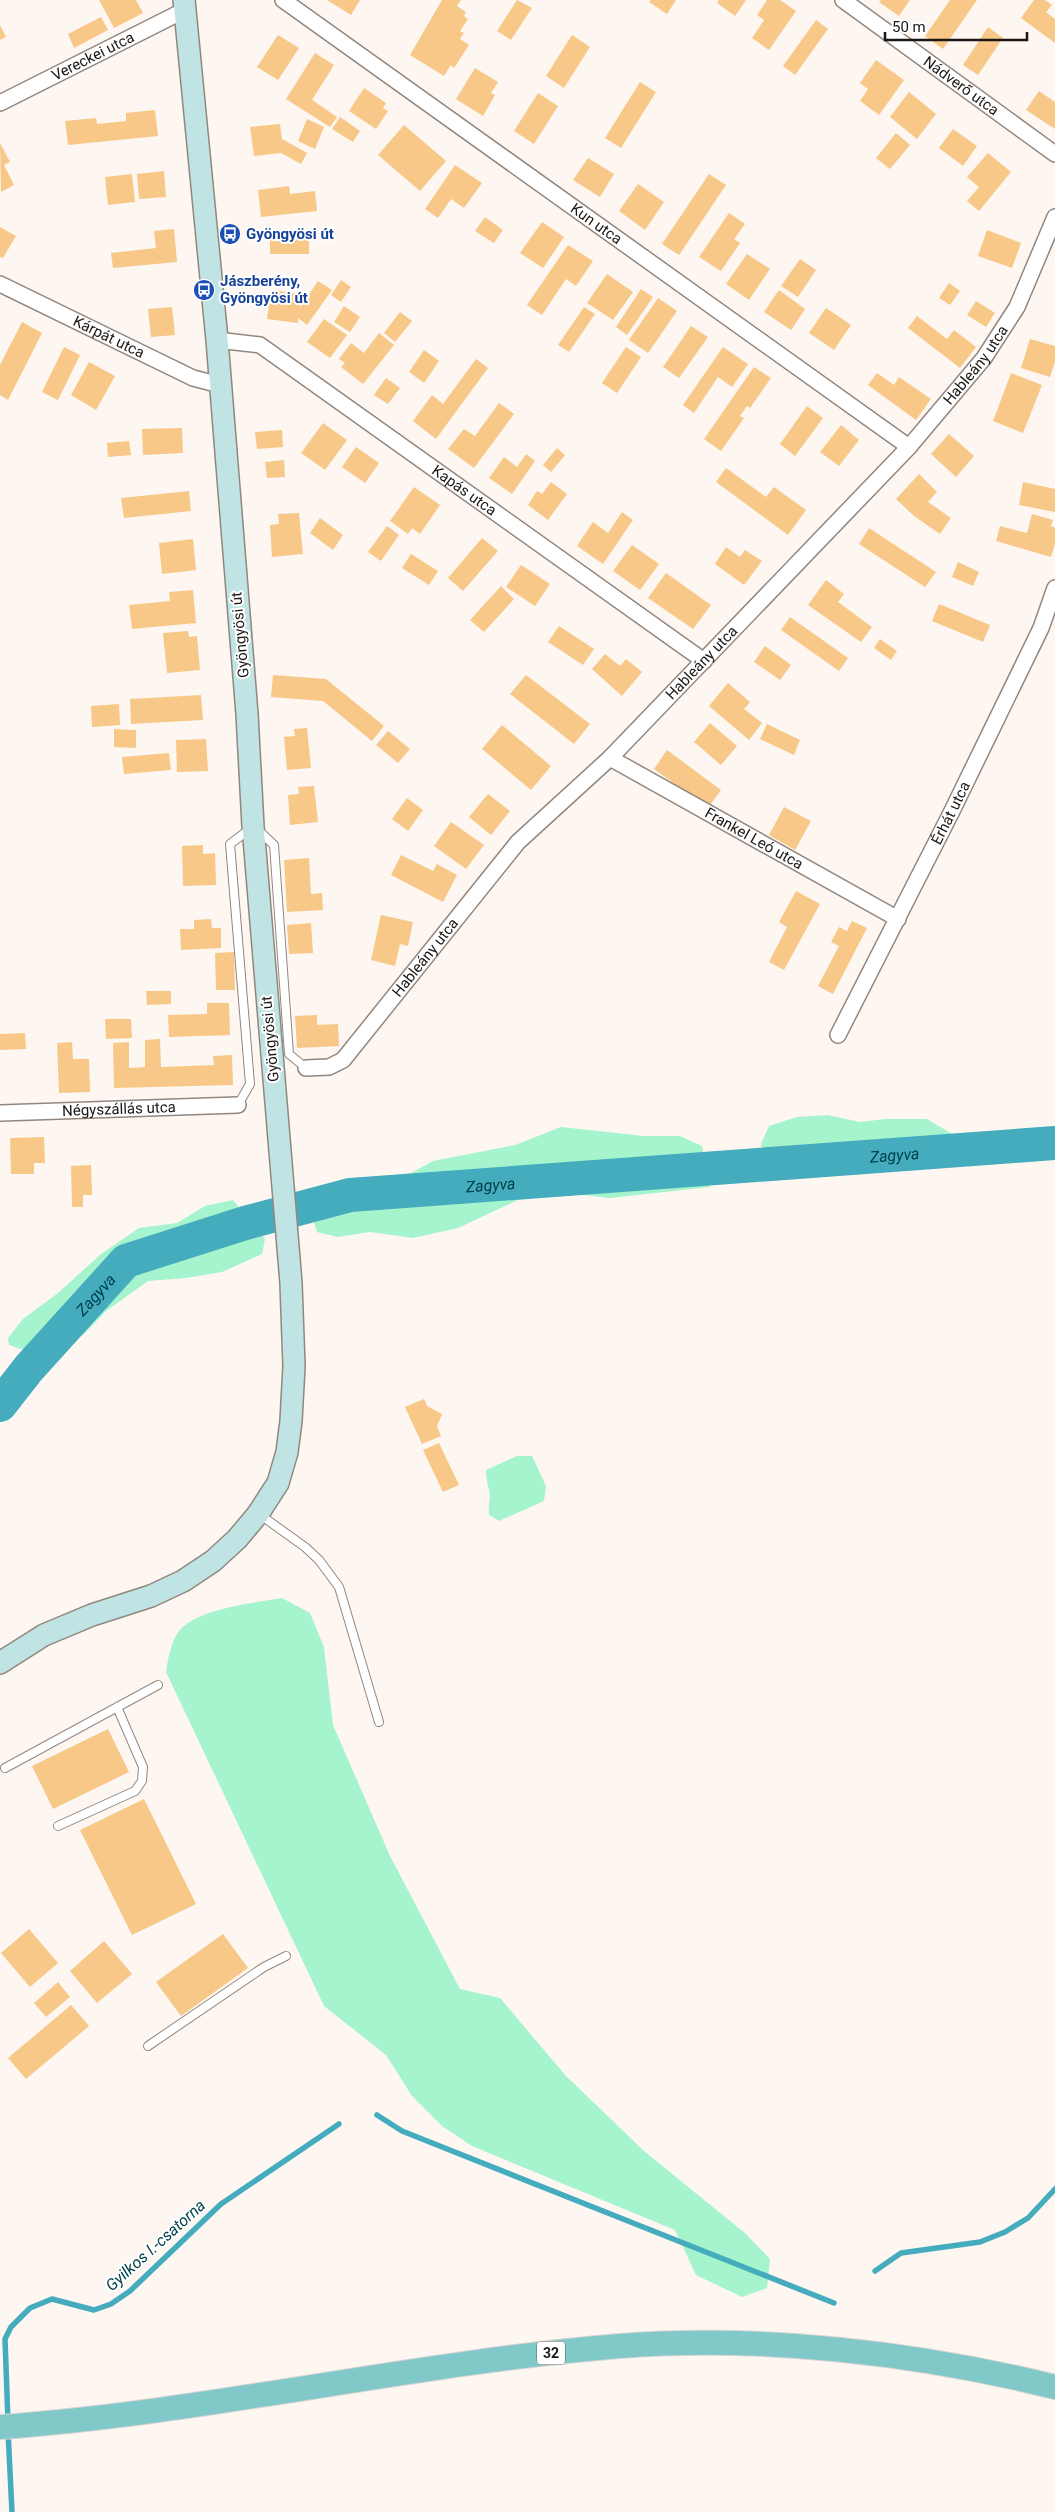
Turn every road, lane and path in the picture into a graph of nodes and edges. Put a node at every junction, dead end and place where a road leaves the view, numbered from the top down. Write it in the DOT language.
graph roads {
  1 [pos="283,0"];
  2 [pos="843,0"];
  3 [pos="185,5"];
  4 [pos="0,103"];
  5 [pos="1055,154"];
  6 [pos="1055,217"];
  7 [pos="0,284"];
  8 [pos="217,340"];
  9 [pos="220,385"];
  10 [pos="910,447"];
  11 [pos="1055,588"];
  12 [pos="704,661"];
  13 [pos="610,758"];
  14 [pos="253,826"];
  15 [pos="898,920"];
  16 [pos="838,1035"];
  17 [pos="306,1068"];
  18 [pos="238,1105"];
  19 [pos="0,1113"];
  20 [pos="258,1514"];
  21 [pos="0,1663"];
  22 [pos="158,1685"];
  23 [pos="117,1708"];
  24 [pos="378,1722"];
  25 [pos="5,1768"];
  26 [pos="58,1826"];
  27 [pos="286,1956"];
  28 [pos="148,2046"];
  29 [pos="1055,2386"];
  30 [pos="0,2428"];
  1 -- 10 [label="street, Kun utca"];
  2 -- 5 [label="street, Nádverő utca"];
  3 -- 4 [label="street, Vereckei utca"];
  3 -- 8 [label="street, Gyöngyösi út"];
  6 -- 10 [label="street, Hableány utca"];
  7 -- 9 [label="street, Kárpát utca"];
  8 -- 9 [label="street, Gyöngyösi út"];
  8 -- 12 [label="street, Kapás utca"];
  9 -- 14 [label="street, Gyöngyösi út"];
  10 -- 12 [label="street, Hableány utca"];
  11 -- 15 [label="street, Érhát utca"];
  12 -- 13 [label="street, Hableány utca"];
  13 -- 15 [label="street, Frankel Leó utca"];
  13 -- 17 [label="street, Hableány utca"];
  14 -- 17 [label="lane"];
  14 -- 18 [label="lane"];
  14 -- 20 [label="street, Gyöngyösi út"];
  15 -- 16 [label="street, Érhát utca"];
  18 -- 19 [label="street, Négyszállás utca"];
  20 -- 21 [label="street, Gyöngyösi út"];
  20 -- 24 [label="lane"];
  22 -- 23 [label="lane"];
  23 -- 25 [label="lane"];
  23 -- 26 [label="lane"];
  27 -- 28 [label="lane"];
  29 -- 30 [label="main road, 32"];
}
